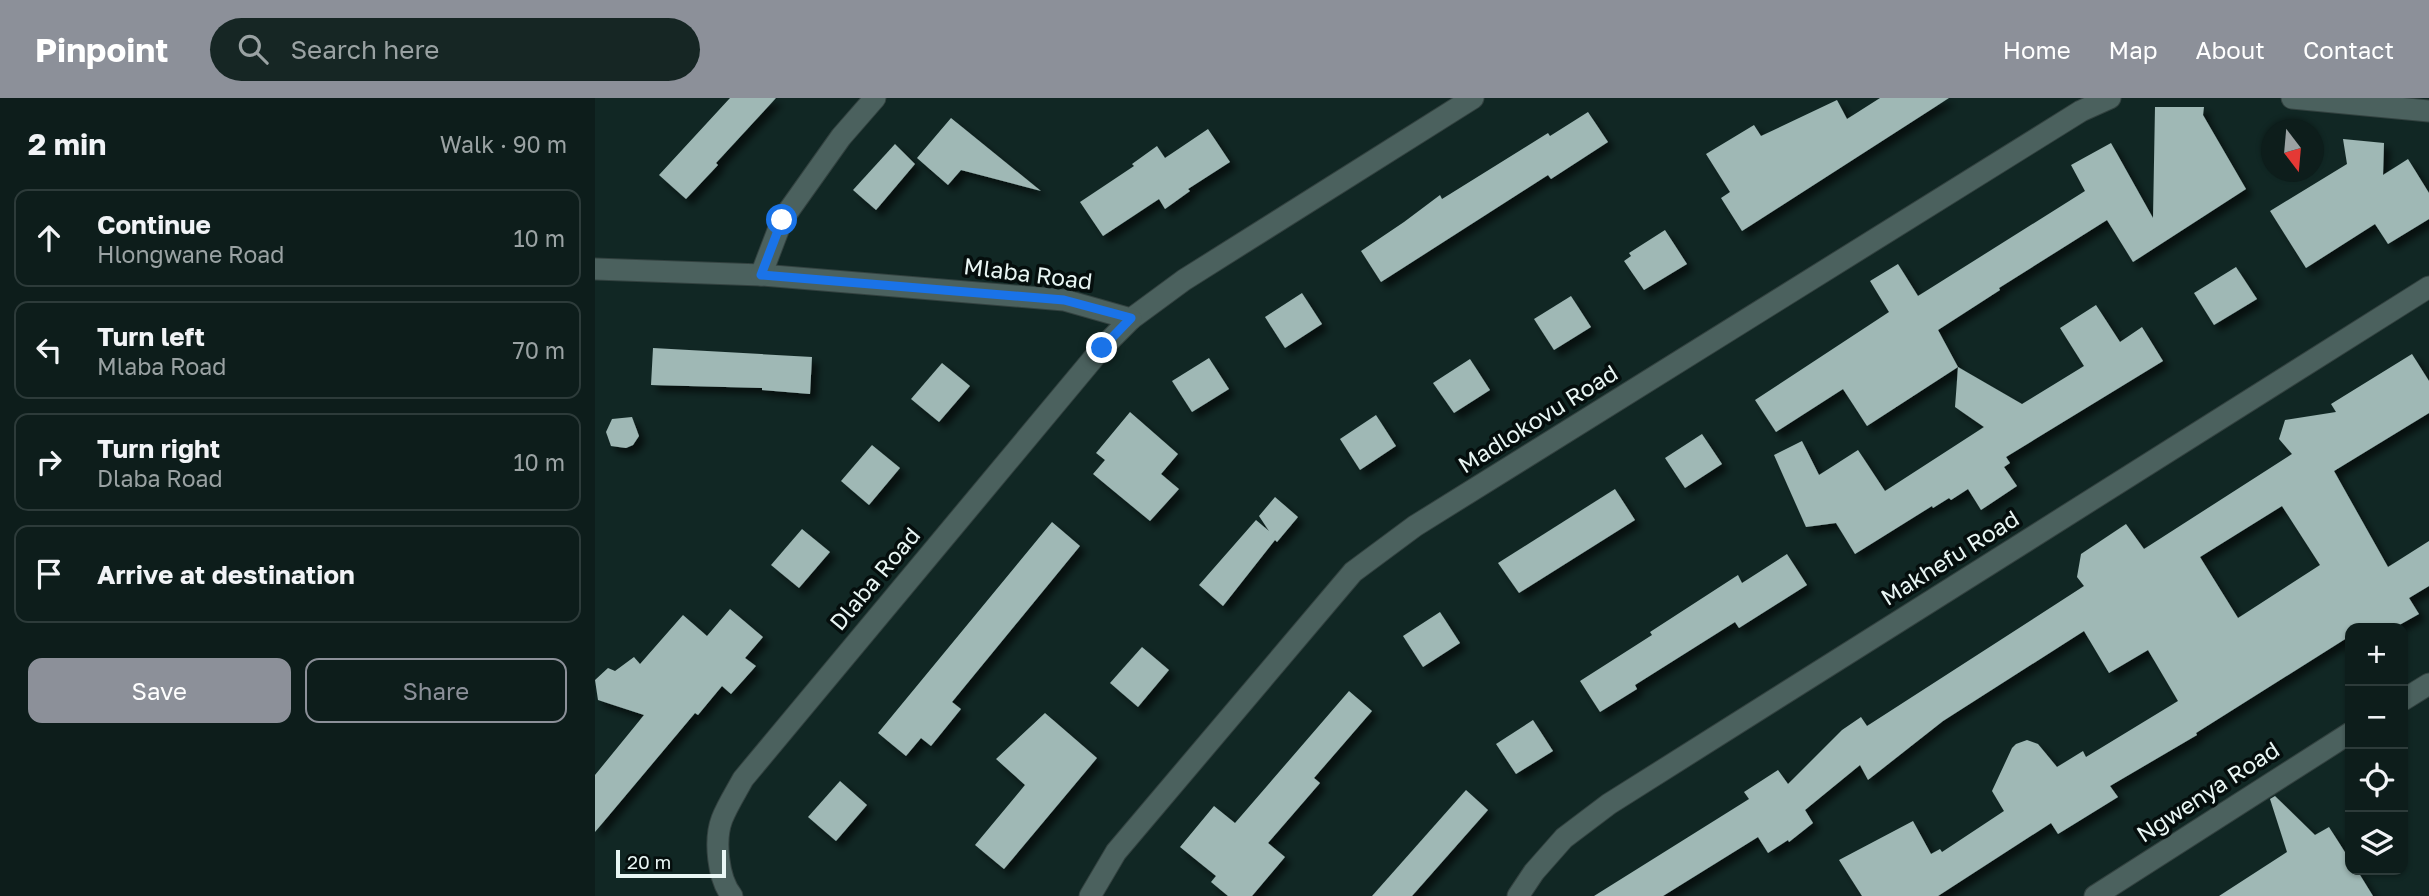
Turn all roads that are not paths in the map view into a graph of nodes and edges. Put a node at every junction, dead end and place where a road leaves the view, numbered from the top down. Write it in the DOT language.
graph roads {
  1 [pos="875,98"];
  2 [pos="1473,98"];
  3 [pos="2111,98"];
  4 [pos="2293,98"];
  5 [pos="2429,111"];
  6 [pos="595,269"];
  7 [pos="761,275"];
  8 [pos="2429,287"];
  9 [pos="1131,318"];
  10 [pos="2429,684"];
  11 [pos="2408,697"];
  12 [pos="2345,736"];
  13 [pos="732,896"];
  14 [pos="1090,896"];
  15 [pos="1518,896"];
  16 [pos="2095,896"];
  1 -- 7 [label="street"];
  2 -- 9 [label="street"];
  3 -- 14 [label="street, Madlokovu Road"];
  4 -- 5 [label="street"];
  6 -- 7 [label="street, Mlaba Road"];
  7 -- 9 [label="street, Mlaba Road"];
  8 -- 15 [label="street, Makhefu Road"];
  9 -- 13 [label="street, Dlaba Road"];
  10 -- 11 [label="street"];
  12 -- 16 [label="street, Ngwenya Road"];
}
